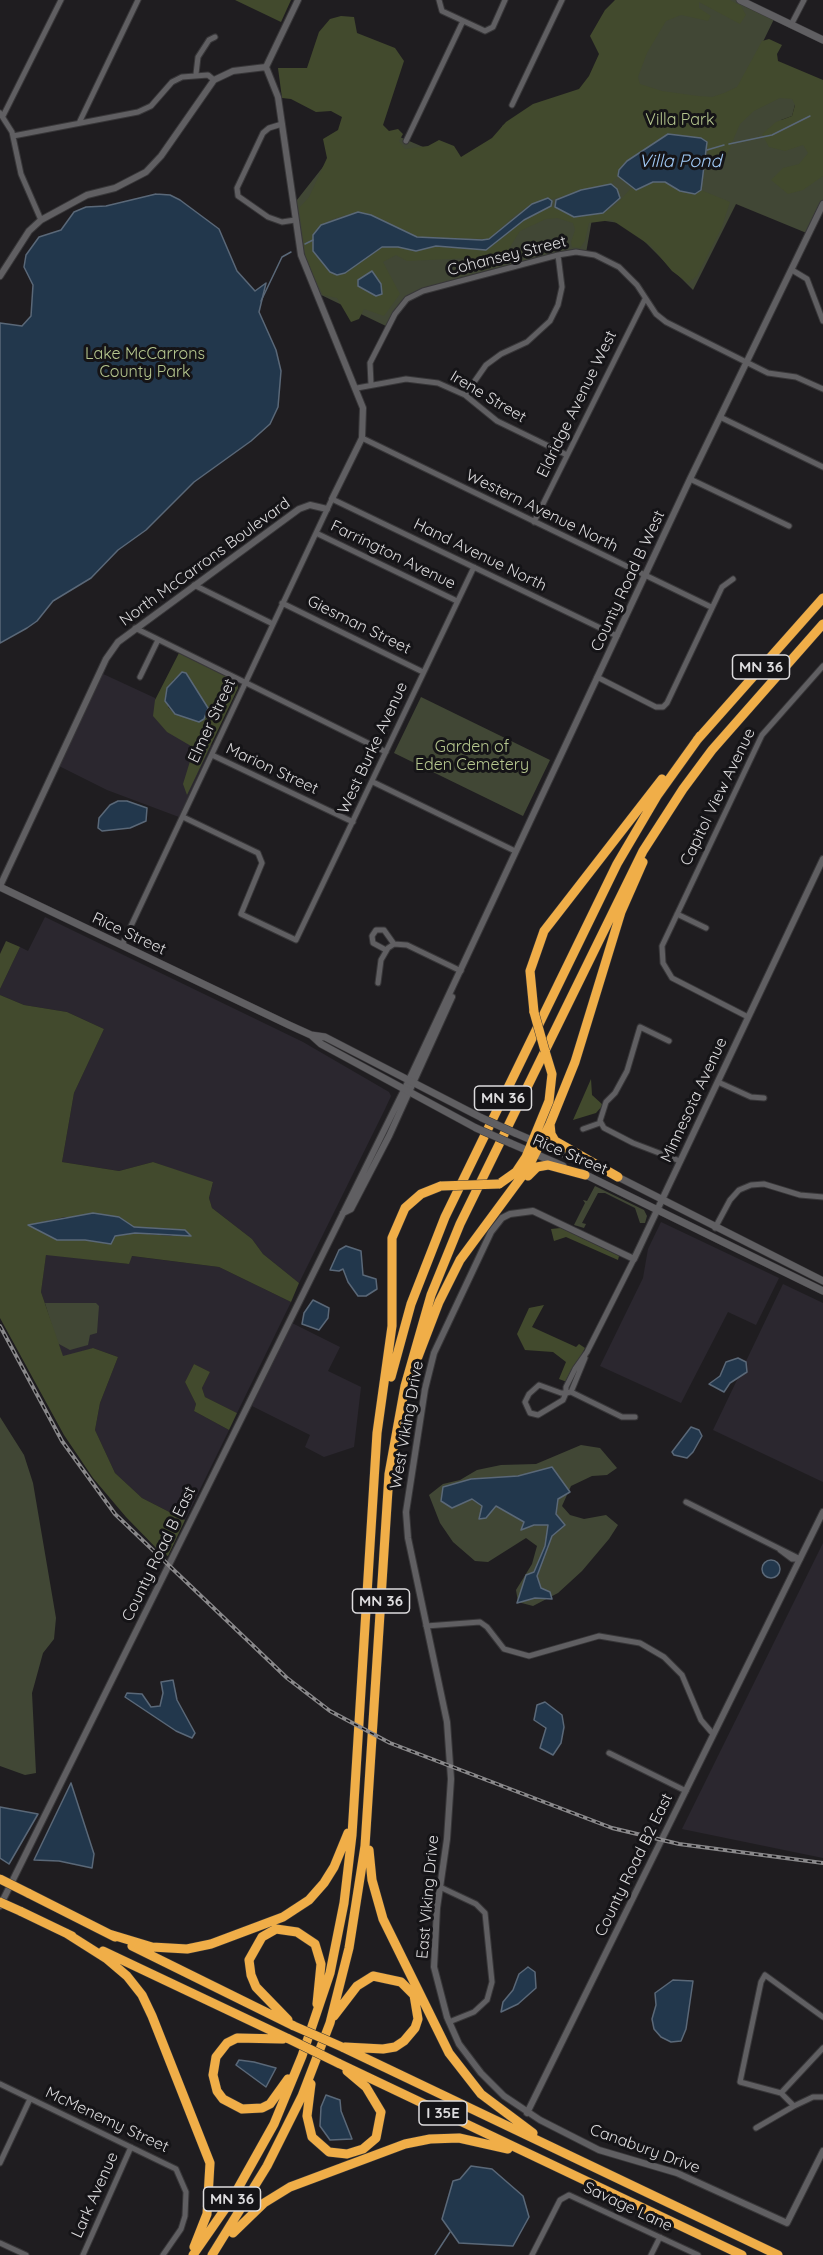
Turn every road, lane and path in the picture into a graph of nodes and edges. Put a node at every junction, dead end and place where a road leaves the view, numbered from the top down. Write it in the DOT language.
graph roads {
  1 [pos="61,0"];
  2 [pos="138,0"];
  3 [pos="298,0"];
  4 [pos="505,0"];
  5 [pos="562,0"];
  6 [pos="740,0"];
  7 [pos="804,0"];
  8 [pos="439,3"];
  9 [pos="463,21"];
  10 [pos="791,25"];
  11 [pos="215,37"];
  12 [pos="823,40"];
  13 [pos="266,67"];
  14 [pos="196,74"];
  15 [pos="214,81"];
  16 [pos="512,105"];
  17 [pos="2,115"];
  18 [pos="79,123"];
  19 [pos="282,124"];
  20 [pos="13,135"];
  21 [pos="406,141"];
  22 [pos="823,204"];
  23 [pos="41,220"];
  24 [pos="295,220"];
  25 [pos="558,255"];
  26 [pos="2,268"];
  27 [pos="792,270"];
  28 [pos="0,276"];
  29 [pos="645,299"];
  30 [pos="823,321"];
  31 [pos="747,362"];
  32 [pos="371,384"];
  33 [pos="357,388"];
  34 [pos="823,389"];
  35 [pos="465,395"];
  36 [pos="720,417"];
  37 [pos="362,438"];
  38 [pos="567,455"];
  39 [pos="823,467"];
  40 [pos="690,479"];
  41 [pos="332,499"];
  42 [pos="327,509"];
  43 [pos="534,522"];
  44 [pos="789,526"];
  45 [pos="316,533"];
  46 [pos="474,567"];
  47 [pos="645,575"];
  48 [pos="733,579"];
  49 [pos="194,585"];
  50 [pos="823,598"];
  51 [pos="457,601"];
  52 [pos="282,603"];
  53 [pos="711,607"];
  54 [pos="273,624"];
  55 [pos="823,624"];
  56 [pos="135,628"];
  57 [pos="617,636"];
  58 [pos="158,640"];
  59 [pos="823,666"];
  60 [pos="423,672"];
  61 [pos="140,677"];
  62 [pos="597,677"];
  63 [pos="246,682"];
  64 [pos="700,736"];
  65 [pos="386,752"];
  66 [pos="212,755"];
  67 [pos="373,782"];
  68 [pos="683,789"];
  69 [pos="183,817"];
  70 [pos="353,822"];
  71 [pos="516,851"];
  72 [pos="823,859"];
  73 [pos="0,886"];
  74 [pos="676,914"];
  75 [pos="706,928"];
  76 [pos="394,944"];
  77 [pos="122,945"];
  78 [pos="386,950"];
  79 [pos="461,971"];
  80 [pos="378,983"];
  81 [pos="748,1017"];
  82 [pos="311,1035"];
  83 [pos="669,1041"];
  84 [pos="412,1082"];
  85 [pos="718,1082"];
  86 [pos="406,1092"];
  87 [pos="764,1098"];
  88 [pos="600,1123"];
  89 [pos="550,1125"];
  90 [pos="583,1129"];
  91 [pos="537,1143"];
  92 [pos="532,1153"];
  93 [pos="680,1161"];
  94 [pos="585,1175"];
  95 [pos="618,1177"];
  96 [pos="823,1197"];
  97 [pos="505,1199"];
  98 [pos="662,1200"];
  99 [pos="658,1209"];
  100 [pos="715,1228"];
  101 [pos="634,1259"];
  102 [pos="823,1281"];
  103 [pos="823,1291"];
  104 [pos="569,1392"];
  105 [pos="399,1416"];
  106 [pos="635,1417"];
  107 [pos="375,1486"];
  108 [pos="686,1502"];
  109 [pos="823,1512"];
  110 [pos="800,1559"];
  111 [pos="426,1626"];
  112 [pos="447,1722"];
  113 [pos="713,1734"];
  114 [pos="609,1753"];
  115 [pos="369,1787"];
  116 [pos="686,1791"];
  117 [pos="354,1792"];
  118 [pos="0,1879"];
  119 [pos="440,1887"];
  120 [pos="0,1902"];
  121 [pos="0,1906"];
  122 [pos="66,1933"];
  123 [pos="109,1934"];
  124 [pos="317,2017"];
  125 [pos="823,2017"];
  126 [pos="449,2022"];
  127 [pos="330,2023"];
  128 [pos="293,2024"];
  129 [pos="288,2039"];
  130 [pos="344,2047"];
  131 [pos="823,2048"];
  132 [pos="302,2056"];
  133 [pos="338,2063"];
  134 [pos="314,2067"];
  135 [pos="0,2084"];
  136 [pos="781,2093"];
  137 [pos="823,2097"];
  138 [pos="30,2099"];
  139 [pos="794,2106"];
  140 [pos="527,2113"];
  141 [pos="756,2128"];
  142 [pos="541,2140"];
  143 [pos="131,2147"];
  144 [pos="823,2151"];
  145 [pos="547,2162"];
  146 [pos="0,2163"];
  147 [pos="660,2237"];
  148 [pos="0,2243"];
  149 [pos="26,2255"];
  150 [pos="83,2255"];
  151 [pos="163,2255"];
  152 [pos="191,2255"];
  153 [pos="213,2255"];
  154 [pos="532,2255"];
  155 [pos="651,2255"];
  156 [pos="698,2255"];
  157 [pos="742,2255"];
  158 [pos="778,2255"];
  1 -- 17 [label="street"];
  2 -- 18 [label="street"];
  3 -- 13 [label="street"];
  4 -- 9 [label="street"];
  5 -- 16 [label="street"];
  6 -- 10 [label="main road"];
  7 -- 10 [label="street"];
  8 -- 9 [label="street"];
  9 -- 21 [label="street"];
  10 -- 12 [label="main road"];
  11 -- 14 [label="street"];
  13 -- 15 [label="street"];
  13 -- 19 [label="street"];
  14 -- 15 [label="street"];
  14 -- 18 [label="street"];
  15 -- 23 [label="street"];
  17 -- 20 [label="street"];
  18 -- 20 [label="street"];
  19 -- 24 [label="street"];
  19 -- 24 [label="street"];
  20 -- 23 [label="street"];
  22 -- 27 [label="street, County Road B West"];
  23 -- 26 [label="street"];
  24 -- 33 [label="street"];
  25 -- 29 [label="street, Cohansey Street"];
  25 -- 32 [label="street, Cohansey Street"];
  25 -- 35 [label="street"];
  26 -- 28 [label="street"];
  27 -- 30 [label="street"];
  27 -- 31 [label="street, County Road B West"];
  29 -- 31 [label="street, Cohansey Street"];
  29 -- 38 [label="street, Eldridge Avenue West"];
  31 -- 34 [label="street, Cohansey Street"];
  31 -- 36 [label="street, County Road B West"];
  32 -- 33 [label="street, Irene Street"];
  32 -- 35 [label="street, Irene Street"];
  33 -- 37 [label="street"];
  35 -- 38 [label="street, Irene Street"];
  36 -- 39 [label="street"];
  36 -- 40 [label="street, County Road B West"];
  37 -- 41 [label="street"];
  37 -- 43 [label="street, Western Avenue North"];
  38 -- 43 [label="street, Eldridge Avenue West"];
  40 -- 44 [label="street"];
  40 -- 47 [label="street, County Road B West"];
  41 -- 42 [label="street, Elmer Street"];
  41 -- 46 [label="street, Hand Avenue North"];
  42 -- 45 [label="street, Elmer Street"];
  42 -- 49 [label="street, North McCarrons Boulevard"];
  43 -- 47 [label="street, Western Avenue North"];
  45 -- 51 [label="street, Farrington Avenue"];
  45 -- 52 [label="street, Elmer Street"];
  46 -- 51 [label="street, West Burke Avenue"];
  46 -- 57 [label="street, Hand Avenue North"];
  47 -- 53 [label="street, Western Avenue North"];
  47 -- 57 [label="street, County Road B West"];
  48 -- 53 [label="street"];
  49 -- 54 [label="street"];
  49 -- 56 [label="street, North McCarrons Boulevard"];
  50 -- 64 [label="highway, MN 36"];
  51 -- 60 [label="street, West Burke Avenue"];
  52 -- 54 [label="street, Elmer Street"];
  52 -- 60 [label="street, Giesman Street"];
  53 -- 62 [label="street"];
  54 -- 63 [label="street, Elmer Street"];
  55 -- 68 [label="highway, MN 36"];
  56 -- 58 [label="street"];
  56 -- 73 [label="street, North McCarrons Boulevard"];
  57 -- 62 [label="street, County Road B West"];
  58 -- 61 [label="street"];
  58 -- 63 [label="street"];
  59 -- 74 [label="street, Capitol View Avenue"];
  60 -- 65 [label="street, West Burke Avenue"];
  62 -- 71 [label="street, County Road B West"];
  63 -- 65 [label="street"];
  63 -- 66 [label="street, Elmer Street"];
  64 -- 91 [label="highway, bridge"];
  64 -- 107 [label="highway, MN 36"];
  65 -- 67 [label="street, West Burke Avenue"];
  66 -- 69 [label="street, Elmer Street"];
  66 -- 70 [label="street, Marion Street"];
  67 -- 70 [label="street, West Burke Avenue"];
  67 -- 71 [label="street"];
  68 -- 89 [label="highway"];
  68 -- 105 [label="highway, MN 36"];
  69 -- 70 [label="street, West Burke Avenue"];
  69 -- 77 [label="street, Elmer Street"];
  71 -- 79 [label="street, County Road B West"];
  72 -- 81 [label="street, Minnesota Avenue"];
  73 -- 77 [label="main road, Rice Street"];
  74 -- 75 [label="street"];
  74 -- 81 [label="street, Capitol View Avenue"];
  76 -- 78 [label="street"];
  76 -- 78 [label="street"];
  76 -- 79 [label="street"];
  77 -- 82 [label="main road, Rice Street"];
  78 -- 80 [label="street"];
  79 -- 84 [label="street, County Road B West"];
  81 -- 85 [label="street, Minnesota Avenue"];
  82 -- 84 [label="main road, Rice Street"];
  82 -- 86 [label="main road, Rice Street"];
  83 -- 88 [label="street"];
  84 -- 86 [label="street, County Road B East"];
  84 -- 91 [label="main road, Rice Street, bridge"];
  85 -- 87 [label="street"];
  85 -- 93 [label="street, Minnesota Avenue"];
  86 -- 92 [label="main road, Rice Street, bridge"];
  86 -- 121 [label="street, County Road B East"];
  88 -- 90 [label="street"];
  88 -- 93 [label="street"];
  89 -- 91 [label="highway"];
  89 -- 95 [label="highway"];
  91 -- 92 [label="highway"];
  91 -- 95 [label="main road, Rice Street"];
  92 -- 94 [label="main road, Rice Street"];
  92 -- 97 [label="highway"];
  92 -- 107 [label="highway, bridge"];
  93 -- 98 [label="street, Minnesota Avenue"];
  94 -- 97 [label="highway"];
  94 -- 99 [label="main road, Rice Street"];
  95 -- 98 [label="main road, Rice Street"];
  96 -- 100 [label="street"];
  97 -- 105 [label="highway"];
  98 -- 99 [label="street, Minnesota Avenue"];
  98 -- 100 [label="main road, Rice Street"];
  99 -- 101 [label="street, Minnesota Avenue"];
  99 -- 103 [label="main road, Rice Street"];
  100 -- 102 [label="main road, Rice Street"];
  101 -- 104 [label="street, Minnesota Avenue"];
  101 -- 111 [label="street, West Viking Drive"];
  104 -- 104 [label="street"];
  104 -- 106 [label="street"];
  105 -- 115 [label="highway, MN 36"];
  107 -- 117 [label="highway, MN 36"];
  108 -- 110 [label="street"];
  109 -- 110 [label="street, County Road B2 East"];
  110 -- 113 [label="street, County Road B2 East"];
  111 -- 112 [label="street, West Viking Drive"];
  111 -- 113 [label="street"];
  112 -- 119 [label="street, East Viking Drive"];
  113 -- 116 [label="street, County Road B2 East"];
  114 -- 116 [label="street"];
  115 -- 127 [label="highway, MN 36"];
  115 -- 142 [label="highway"];
  116 -- 140 [label="street, County Road B2 East"];
  117 -- 123 [label="highway"];
  117 -- 124 [label="highway, MN 36"];
  118 -- 123 [label="highway, I 35E, bridge"];
  119 -- 126 [label="street, East Viking Drive"];
  119 -- 126 [label="street"];
  120 -- 122 [label="highway, I 35E, bridge"];
  122 -- 129 [label="highway, I 35E"];
  122 -- 152 [label="highway"];
  123 -- 128 [label="highway, I 35E"];
  124 -- 128 [label="highway"];
  124 -- 132 [label="highway, MN 36"];
  125 -- 136 [label="street"];
  126 -- 140 [label="street, East Viking Drive"];
  127 -- 130 [label="highway"];
  127 -- 134 [label="highway, MN 36"];
  128 -- 130 [label="highway, I 35E, bridge"];
  129 -- 132 [label="highway"];
  129 -- 133 [label="highway, I 35E, bridge"];
  130 -- 142 [label="highway, I 35E"];
  131 -- 136 [label="street"];
  132 -- 152 [label="highway, MN 36"];
  133 -- 134 [label="highway"];
  133 -- 145 [label="highway, I 35E"];
  134 -- 153 [label="highway, MN 36"];
  135 -- 138 [label="street, McMenemy Street"];
  136 -- 139 [label="street"];
  137 -- 139 [label="street"];
  138 -- 143 [label="street, McMenemy Street"];
  138 -- 146 [label="street"];
  139 -- 141 [label="street"];
  140 -- 144 [label="street, Canabury Drive"];
  142 -- 158 [label="highway, I 35E"];
  143 -- 150 [label="street, Lark Avenue"];
  143 -- 151 [label="street, McMenemy Street"];
  145 -- 153 [label="highway"];
  145 -- 157 [label="highway, I 35E"];
  147 -- 154 [label="street, Savage Lane"];
  147 -- 155 [label="street"];
  147 -- 156 [label="street, Savage Lane"];
  148 -- 149 [label="street"];
}
